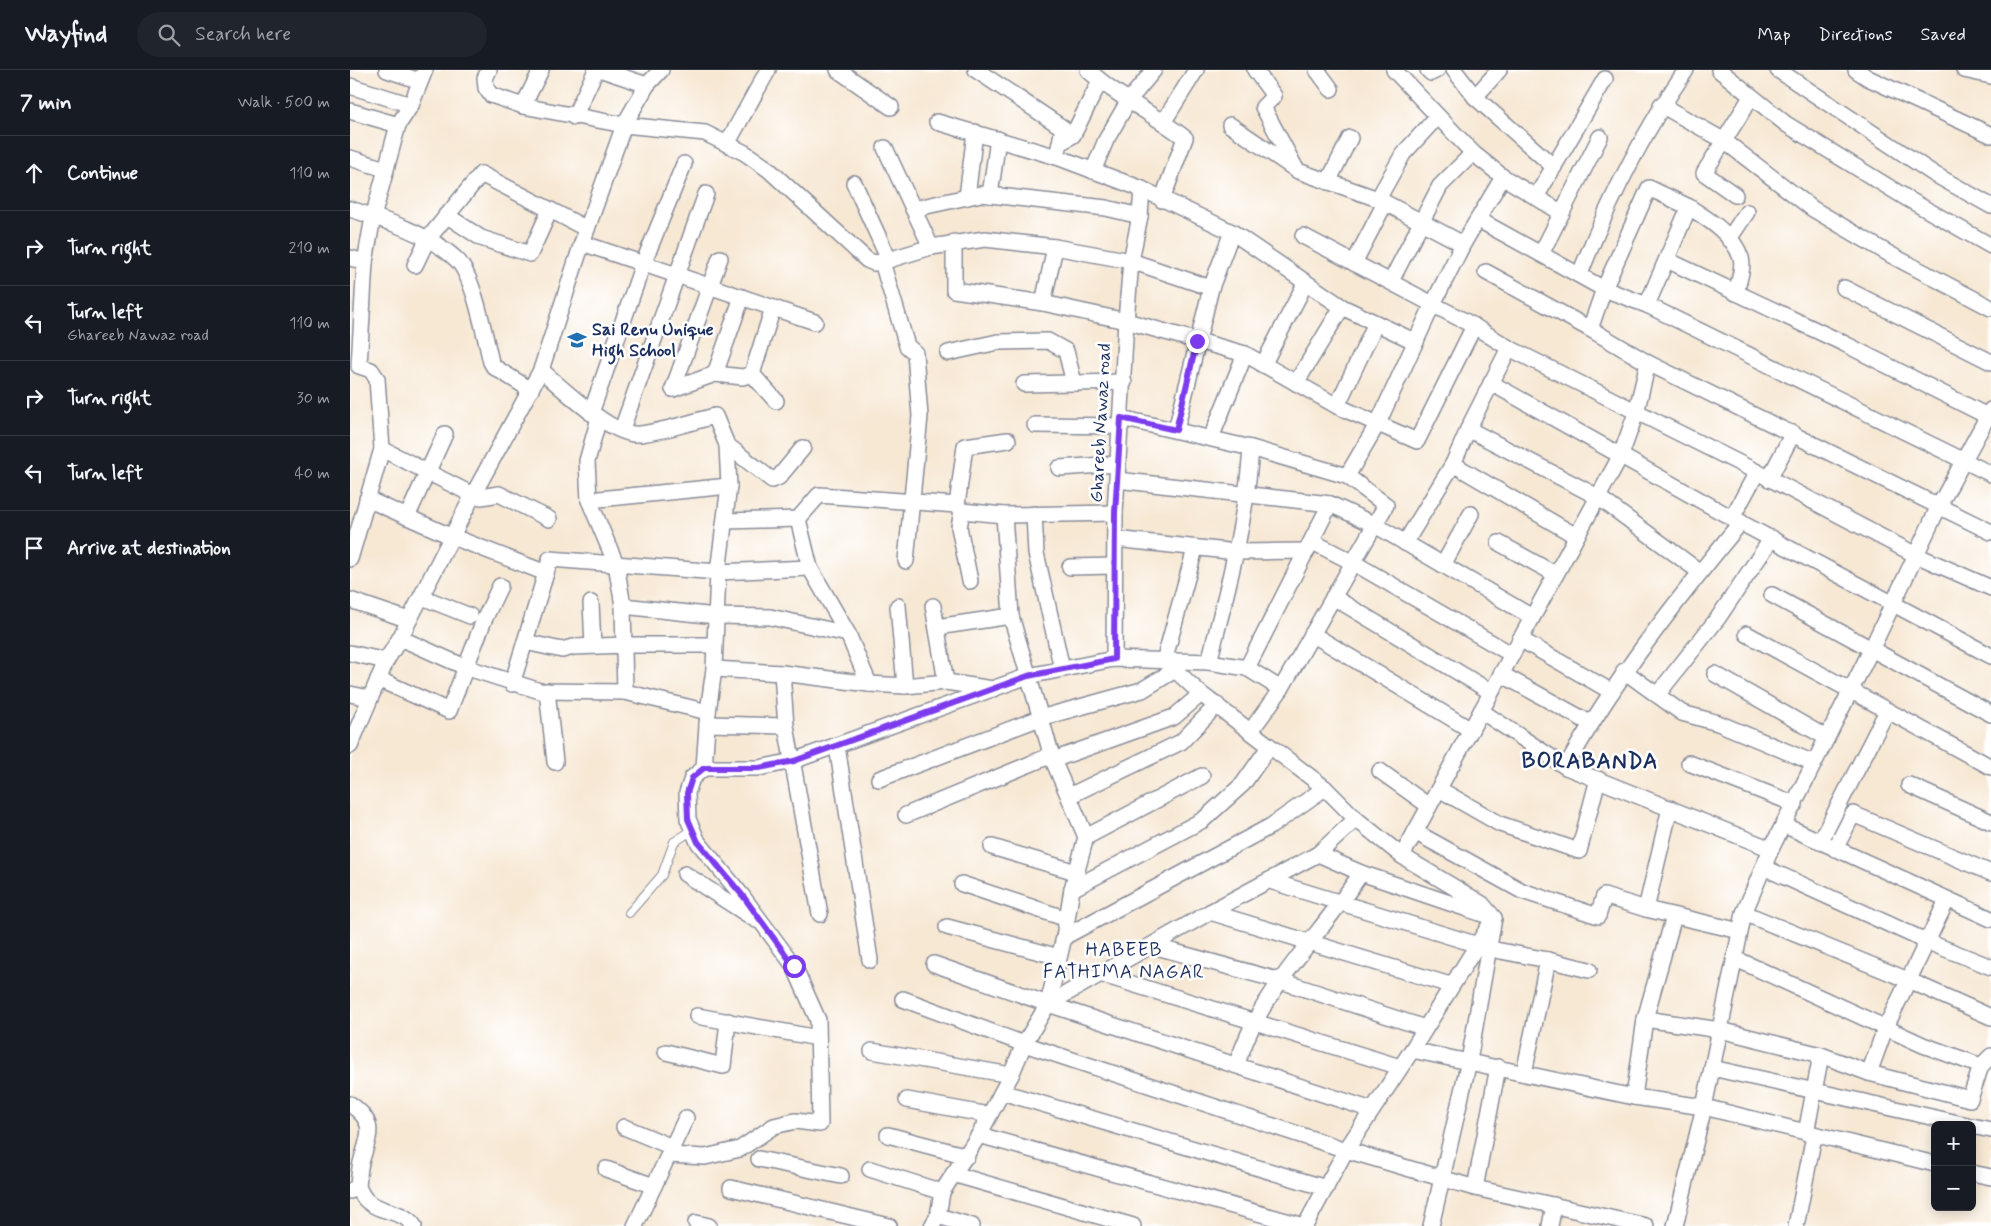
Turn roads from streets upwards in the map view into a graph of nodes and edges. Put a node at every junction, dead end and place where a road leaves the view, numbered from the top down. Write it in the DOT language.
graph roads {
  1 [pos="387,70"];
  2 [pos="489,70"];
  3 [pos="541,70"];
  4 [pos="596,70"];
  5 [pos="602,70"];
  6 [pos="661,70"];
  7 [pos="768,70"];
  8 [pos="838,70"];
  9 [pos="976,70"];
  10 [pos="1088,70"];
  11 [pos="1154,70"];
  12 [pos="1196,70"];
  13 [pos="1255,70"];
  14 [pos="1317,70"];
  15 [pos="1394,70"];
  16 [pos="1428,70"];
  17 [pos="1437,70"];
  18 [pos="1454,70"];
  19 [pos="1499,70"];
  20 [pos="1686,70"];
  21 [pos="1719,70"];
  22 [pos="1778,70"];
  23 [pos="1856,70"];
  24 [pos="1964,70"];
  25 [pos="423,76"];
  26 [pos="1991,76"];
  27 [pos="1605,79"];
  28 [pos="1100,81"];
  29 [pos="647,85"];
  30 [pos="350,86"];
  31 [pos="1331,89"];
  32 [pos="1475,97"];
  33 [pos="1751,97"];
  34 [pos="1128,100"];
  35 [pos="411,105"];
  36 [pos="523,106"];
  37 [pos="1662,106"];
  38 [pos="891,107"];
  39 [pos="350,111"];
  40 [pos="574,117"];
  41 [pos="1437,117"];
  42 [pos="1164,121"];
  43 [pos="937,122"];
  44 [pos="398,125"];
  45 [pos="624,125"];
  46 [pos="1230,125"];
  47 [pos="975,132"];
  48 [pos="1991,134"];
  49 [pos="1600,137"];
  50 [pos="1350,138"];
  51 [pos="998,139"];
  52 [pos="1723,140"];
  53 [pos="727,144"];
  54 [pos="885,148"];
  55 [pos="1058,150"];
  56 [pos="1473,153"];
  57 [pos="350,158"];
  58 [pos="684,164"];
  59 [pos="1554,167"];
  60 [pos="385,169"];
  61 [pos="1093,171"];
  62 [pos="1298,171"];
  63 [pos="1503,177"];
  64 [pos="1328,182"];
  65 [pos="854,183"];
  66 [pos="1142,189"];
  67 [pos="706,194"];
  68 [pos="990,195"];
  69 [pos="1735,195"];
  70 [pos="967,197"];
  71 [pos="1536,197"];
  72 [pos="1162,200"];
  73 [pos="1381,201"];
  74 [pos="1991,206"];
  75 [pos="1689,207"];
  76 [pos="350,209"];
  77 [pos="913,209"];
  78 [pos="550,210"];
  79 [pos="1747,212"];
  80 [pos="1562,213"];
  81 [pos="446,215"];
  82 [pos="373,216"];
  83 [pos="1140,216"];
  84 [pos="1479,220"];
  85 [pos="1422,222"];
  86 [pos="1232,232"];
  87 [pos="585,236"];
  88 [pos="1303,236"];
  89 [pos="1729,239"];
  90 [pos="428,240"];
  91 [pos="954,242"];
  92 [pos="1463,244"];
  93 [pos="1991,246"];
  94 [pos="930,247"];
  95 [pos="1055,247"];
  96 [pos="1541,254"];
  97 [pos="720,258"];
  98 [pos="357,260"];
  99 [pos="1667,260"];
  100 [pos="885,261"];
  101 [pos="1131,261"];
  102 [pos="1354,263"];
  103 [pos="643,264"];
  104 [pos="415,265"];
  105 [pos="1486,272"];
  106 [pos="1580,274"];
  107 [pos="676,275"];
  108 [pos="1391,281"];
  109 [pos="1305,284"];
  110 [pos="710,286"];
  111 [pos="1211,288"];
  112 [pos="1604,288"];
  113 [pos="1844,288"];
  114 [pos="1736,292"];
  115 [pos="742,297"];
  116 [pos="1043,303"];
  117 [pos="1433,304"];
  118 [pos="1646,305"];
  119 [pos="1342,307"];
  120 [pos="773,308"];
  121 [pos="1991,308"];
  122 [pos="356,312"];
  123 [pos="1126,321"];
  124 [pos="815,322"];
  125 [pos="1376,323"];
  126 [pos="1474,326"];
  127 [pos="1590,329"];
  128 [pos="1197,341"];
  129 [pos="1416,342"];
  130 [pos="1509,348"];
  131 [pos="948,353"];
  132 [pos="1245,354"];
  133 [pos="1991,362"];
  134 [pos="1648,363"];
  135 [pos="354,365"];
  136 [pos="1262,365"];
  137 [pos="541,370"];
  138 [pos="715,374"];
  139 [pos="752,374"];
  140 [pos="1124,382"];
  141 [pos="1491,382"];
  142 [pos="1074,383"];
  143 [pos="1296,383"];
  144 [pos="1024,384"];
  145 [pos="531,390"];
  146 [pos="776,401"];
  147 [pos="1337,406"];
  148 [pos="1636,413"];
  149 [pos="1990,415"];
  150 [pos="595,416"];
  151 [pos="1121,422"];
  152 [pos="1378,423"];
  153 [pos="1035,425"];
  154 [pos="1468,428"];
  155 [pos="622,429"];
  156 [pos="1176,430"];
  157 [pos="1793,433"];
  158 [pos="445,434"];
  159 [pos="1211,438"];
  160 [pos="1008,440"];
  161 [pos="727,445"];
  162 [pos="803,448"];
  163 [pos="1251,448"];
  164 [pos="382,449"];
  165 [pos="1621,455"];
  166 [pos="1963,461"];
  167 [pos="1118,464"];
  168 [pos="1453,464"];
  169 [pos="1059,468"];
  170 [pos="428,471"];
  171 [pos="1991,474"];
  172 [pos="1347,476"];
  173 [pos="1763,476"];
  174 [pos="1117,480"];
  175 [pos="729,486"];
  176 [pos="1248,494"];
  177 [pos="473,495"];
  178 [pos="1598,497"];
  179 [pos="367,499"];
  180 [pos="589,500"];
  181 [pos="912,500"];
  182 [pos="1330,504"];
  183 [pos="1938,506"];
  184 [pos="960,508"];
  185 [pos="1115,513"];
  186 [pos="1034,514"];
  187 [pos="1470,514"];
  188 [pos="1004,515"];
  189 [pos="407,517"];
  190 [pos="549,519"];
  191 [pos="798,519"];
  192 [pos="1737,520"];
  193 [pos="725,521"];
  194 [pos="1375,525"];
  195 [pos="1991,532"];
  196 [pos="454,536"];
  197 [pos="1576,536"];
  198 [pos="1772,538"];
  199 [pos="1114,539"];
  200 [pos="1405,543"];
  201 [pos="1499,543"];
  202 [pos="1310,546"];
  203 [pos="1195,549"];
  204 [pos="1237,552"];
  205 [pos="1916,555"];
  206 [pos="350,558"];
  207 [pos="906,561"];
  208 [pos="1353,563"];
  209 [pos="616,564"];
  210 [pos="1443,565"];
  211 [pos="1114,566"];
  212 [pos="1070,567"];
  213 [pos="810,568"];
  214 [pos="718,572"];
  215 [pos="1700,572"];
  216 [pos="546,573"];
  217 [pos="1555,574"];
  218 [pos="970,581"];
  219 [pos="500,586"];
  220 [pos="1991,588"];
  221 [pos="1772,595"];
  222 [pos="422,597"];
  223 [pos="1334,597"];
  224 [pos="350,600"];
  225 [pos="591,603"];
  226 [pos="1893,604"];
  227 [pos="622,606"];
  228 [pos="898,606"];
  229 [pos="933,606"];
  230 [pos="470,616"];
  231 [pos="716,616"];
  232 [pos="1012,616"];
  233 [pos="1532,617"];
  234 [pos="409,620"];
  235 [pos="936,627"];
  236 [pos="848,634"];
  237 [pos="1312,634"];
  238 [pos="1747,634"];
  239 [pos="400,638"];
  240 [pos="1520,639"];
  241 [pos="525,642"];
  242 [pos="625,645"];
  243 [pos="714,645"];
  244 [pos="593,646"];
  245 [pos="1871,650"];
  246 [pos="350,654"];
  247 [pos="1511,654"];
  248 [pos="1991,656"];
  249 [pos="1114,659"];
  250 [pos="386,662"];
  251 [pos="1209,662"];
  252 [pos="1170,664"];
  253 [pos="465,667"];
  254 [pos="1247,668"];
  255 [pos="714,669"];
  256 [pos="1062,669"];
  257 [pos="1624,671"];
  258 [pos="782,673"];
  259 [pos="1501,674"];
  260 [pos="1715,674"];
  261 [pos="1028,676"];
  262 [pos="378,679"];
  263 [pos="946,682"];
  264 [pos="512,684"];
  265 [pos="869,684"];
  266 [pos="905,686"];
  267 [pos="1281,689"];
  268 [pos="995,690"];
  269 [pos="1850,691"];
  270 [pos="547,692"];
  271 [pos="625,692"];
  272 [pos="1491,692"];
  273 [pos="1612,692"];
  274 [pos="350,694"];
  275 [pos="1201,694"];
  276 [pos="1657,695"];
  277 [pos="369,698"];
  278 [pos="1217,705"];
  279 [pos="1481,711"];
  280 [pos="1887,711"];
  281 [pos="1991,714"];
  282 [pos="707,718"];
  283 [pos="1040,718"];
  284 [pos="1590,723"];
  285 [pos="786,726"];
  286 [pos="1471,730"];
  287 [pos="1250,732"];
  288 [pos="1827,738"];
  289 [pos="350,746"];
  290 [pos="837,746"];
  291 [pos="1269,747"];
  292 [pos="1052,758"];
  293 [pos="794,761"];
  294 [pos="555,762"];
  295 [pos="1689,763"];
  296 [pos="1814,763"];
  297 [pos="1566,766"];
  298 [pos="1991,767"];
  299 [pos="704,768"];
  300 [pos="1380,771"];
  301 [pos="1202,776"];
  302 [pos="879,779"];
  303 [pos="1598,779"];
  304 [pos="1909,785"];
  305 [pos="1325,788"];
  306 [pos="1439,789"];
  307 [pos="1069,796"];
  308 [pos="1795,804"];
  309 [pos="1430,806"];
  310 [pos="1670,808"];
  311 [pos="906,814"];
  312 [pos="1356,818"];
  313 [pos="1991,822"];
  314 [pos="1784,825"];
  315 [pos="1415,832"];
  316 [pos="1086,837"];
  317 [pos="1820,842"];
  318 [pos="992,847"];
  319 [pos="1771,849"];
  320 [pos="1835,849"];
  321 [pos="1318,854"];
  322 [pos="1402,856"];
  323 [pos="1763,867"];
  324 [pos="1076,872"];
  325 [pos="1361,872"];
  326 [pos="1991,873"];
  327 [pos="685,874"];
  328 [pos="1270,881"];
  329 [pos="962,884"];
  330 [pos="1072,889"];
  331 [pos="1947,900"];
  332 [pos="1341,903"];
  333 [pos="1646,909"];
  334 [pos="1210,912"];
  335 [pos="820,914"];
  336 [pos="1744,914"];
  337 [pos="1674,916"];
  338 [pos="1494,918"];
  339 [pos="1067,919"];
  340 [pos="1991,919"];
  341 [pos="762,923"];
  342 [pos="947,927"];
  343 [pos="1740,931"];
  344 [pos="1064,937"];
  345 [pos="1928,942"];
  346 [pos="1312,943"];
  347 [pos="1153,946"];
  348 [pos="1484,947"];
  349 [pos="1059,957"];
  350 [pos="1734,958"];
  351 [pos="870,960"];
  352 [pos="1548,960"];
  353 [pos="934,964"];
  354 [pos="1991,967"];
  355 [pos="1589,970"];
  356 [pos="1100,974"];
  357 [pos="1908,980"];
  358 [pos="1281,981"];
  359 [pos="1450,985"];
  360 [pos="903,999"];
  361 [pos="1048,1004"];
  362 [pos="697,1016"];
  363 [pos="1991,1017"];
  364 [pos="1645,1019"];
  365 [pos="728,1021"];
  366 [pos="1254,1023"];
  367 [pos="1426,1028"];
  368 [pos="1885,1029"];
  369 [pos="1720,1030"];
  370 [pos="818,1038"];
  371 [pos="1024,1044"];
  372 [pos="1412,1050"];
  373 [pos="872,1051"];
  374 [pos="666,1052"];
  375 [pos="1822,1055"];
  376 [pos="1469,1061"];
  377 [pos="1986,1061"];
  378 [pos="1236,1065"];
  379 [pos="1400,1067"];
  380 [pos="1498,1067"];
  381 [pos="1712,1068"];
  382 [pos="1524,1073"];
  383 [pos="1869,1073"];
  384 [pos="1011,1075"];
  385 [pos="1814,1090"];
  386 [pos="1002,1092"];
  387 [pos="1634,1096"];
  388 [pos="907,1100"];
  389 [pos="350,1104"];
  390 [pos="1704,1107"];
  391 [pos="1372,1110"];
  392 [pos="989,1115"];
  393 [pos="686,1118"];
  394 [pos="1950,1121"];
  395 [pos="624,1127"];
  396 [pos="1976,1127"];
  397 [pos="1991,1130"];
  398 [pos="1810,1134"];
  399 [pos="888,1135"];
  400 [pos="979,1135"];
  401 [pos="1346,1150"];
  402 [pos="671,1151"];
  403 [pos="966,1156"];
  404 [pos="759,1159"];
  405 [pos="1931,1163"];
  406 [pos="606,1169"];
  407 [pos="870,1169"];
  408 [pos="953,1174"];
  409 [pos="1976,1174"];
  410 [pos="841,1176"];
  411 [pos="1991,1177"];
  412 [pos="1443,1178"];
  413 [pos="654,1186"];
  414 [pos="731,1188"];
  415 [pos="1326,1188"];
  416 [pos="1475,1188"];
  417 [pos="354,1189"];
  418 [pos="942,1192"];
  419 [pos="1554,1206"];
  420 [pos="935,1221"];
  421 [pos="1275,1222"];
  422 [pos="414,1226"];
  423 [pos="635,1226"];
  424 [pos="889,1226"];
  425 [pos="972,1226"];
  426 [pos="1133,1226"];
  427 [pos="1305,1226"];
  428 [pos="1431,1226"];
  429 [pos="1550,1226"];
  430 [pos="1646,1226"];
  431 [pos="1675,1226"];
  432 [pos="1796,1226"];
  1 -- 25 [label="street"];
  2 -- 36 [label="street"];
  3 -- 36 [label="street"];
  4 -- 40 [label="street"];
  5 -- 29 [label="street"];
  6 -- 29 [label="street"];
  7 -- 53 [label="street"];
  8 -- 38 [label="street"];
  9 -- 55 [label="street"];
  10 -- 28 [label="street"];
  11 -- 34 [label="street"];
  12 -- 42 [label="street"];
  13 -- 62 [label="street"];
  14 -- 31 [label="street"];
  15 -- 41 [label="street"];
  16 -- 17 [label="street"];
  18 -- 32 [label="street"];
  19 -- 32 [label="street"];
  20 -- 37 [label="street"];
  21 -- 33 [label="street"];
  22 -- 74 [label="street"];
  23 -- 48 [label="street"];
  24 -- 26 [label="street"];
  25 -- 35 [label="street"];
  27 -- 59 [label="street"];
  28 -- 34 [label="street"];
  28 -- 55 [label="street"];
  29 -- 45 [label="street"];
  30 -- 35 [label="street"];
  32 -- 59 [label="street"];
  33 -- 52 [label="street"];
  33 -- 93 [label="street"];
  34 -- 42 [label="street"];
  34 -- 61 [label="street"];
  35 -- 44 [label="street"];
  36 -- 40 [label="street"];
  37 -- 52 [label="street"];
  37 -- 106 [label="street"];
  39 -- 44 [label="street"];
  40 -- 45 [label="street"];
  41 -- 56 [label="street"];
  41 -- 73 [label="street"];
  42 -- 72 [label="street"];
  43 -- 47 [label="street"];
  44 -- 60 [label="street"];
  45 -- 53 [label="street"];
  45 -- 87 [label="street"];
  46 -- 62 [label="street"];
  47 -- 51 [label="street"];
  47 -- 70 [label="street"];
  49 -- 80 [label="street"];
  50 -- 64 [label="street"];
  51 -- 55 [label="street"];
  51 -- 68 [label="street"];
  52 -- 69 [label="street"];
  52 -- 121 [label="street"];
  53 -- 100 [label="street"];
  54 -- 77 [label="street"];
  55 -- 61 [label="street"];
  56 -- 63 [label="street"];
  56 -- 85 [label="street"];
  57 -- 60 [label="street"];
  58 -- 103 [label="street"];
  59 -- 71 [label="street"];
  60 -- 82 [label="street"];
  61 -- 66 [label="street"];
  62 -- 64 [label="street"];
  63 -- 71 [label="street"];
  63 -- 84 [label="street"];
  64 -- 73 [label="street"];
  65 -- 100 [label="street"];
  66 -- 72 [label="street"];
  66 -- 83 [label="street, Ghareeb Nawaz road"];
  67 -- 107 [label="street"];
  68 -- 70 [label="street"];
  68 -- 83 [label="street"];
  70 -- 77 [label="street"];
  71 -- 80 [label="street"];
  72 -- 86 [label="street"];
  73 -- 85 [label="street"];
  73 -- 102 [label="street"];
  75 -- 89 [label="street"];
  75 -- 99 [label="street"];
  75 -- 112 [label="street"];
  76 -- 82 [label="street"];
  77 -- 94 [label="street"];
  78 -- 81 [label="street"];
  78 -- 81 [label="street"];
  78 -- 87 [label="street"];
  79 -- 89 [label="street"];
  80 -- 96 [label="street"];
  81 -- 90 [label="street"];
  82 -- 90 [label="street"];
  82 -- 98 [label="street"];
  83 -- 101 [label="street, Ghareeb Nawaz road"];
  84 -- 92 [label="street"];
  84 -- 96 [label="street"];
  85 -- 92 [label="street"];
  85 -- 108 [label="street"];
  86 -- 109 [label="street"];
  86 -- 111 [label="street"];
  87 -- 103 [label="street"];
  87 -- 137 [label="street"];
  88 -- 102 [label="street"];
  89 -- 114 [label="street"];
  90 -- 104 [label="street"];
  90 -- 145 [label="street"];
  91 -- 94 [label="street"];
  91 -- 95 [label="street"];
  91 -- 116 [label="street"];
  92 -- 117 [label="street"];
  94 -- 100 [label="street"];
  95 -- 101 [label="street"];
  95 -- 116 [label="street"];
  96 -- 106 [label="street"];
  97 -- 110 [label="street"];
  98 -- 122 [label="street"];
  99 -- 114 [label="street"];
  99 -- 118 [label="street"];
  100 -- 181 [label="street"];
  101 -- 111 [label="street"];
  101 -- 123 [label="street, Ghareeb Nawaz road"];
  102 -- 108 [label="street"];
  103 -- 107 [label="street"];
  103 -- 150 [label="street"];
  105 -- 127 [label="street"];
  106 -- 112 [label="street"];
  107 -- 110 [label="street"];
  107 -- 155 [label="street"];
  108 -- 117 [label="street"];
  109 -- 119 [label="street"];
  109 -- 136 [label="street"];
  110 -- 115 [label="street"];
  110 -- 138 [label="street"];
  111 -- 128 [label="street"];
  112 -- 118 [label="street"];
  112 -- 127 [label="street"];
  113 -- 133 [label="street"];
  114 -- 149 [label="street"];
  115 -- 120 [label="street"];
  115 -- 138 [label="street"];
  116 -- 123 [label="street"];
  117 -- 126 [label="street"];
  117 -- 129 [label="street"];
  118 -- 166 [label="street"];
  119 -- 125 [label="street"];
  119 -- 143 [label="street"];
  120 -- 124 [label="street"];
  120 -- 139 [label="street"];
  122 -- 135 [label="street"];
  123 -- 128 [label="street"];
  123 -- 140 [label="street, Ghareeb Nawaz road"];
  125 -- 129 [label="street"];
  125 -- 147 [label="street"];
  126 -- 130 [label="street"];
  126 -- 152 [label="street"];
  127 -- 134 [label="street"];
  128 -- 132 [label="street"];
  128 -- 156 [label="street"];
  129 -- 152 [label="street"];
  130 -- 141 [label="street"];
  130 -- 148 [label="street"];
  131 -- 142 [label="street"];
  132 -- 136 [label="street"];
  132 -- 159 [label="street"];
  134 -- 148 [label="street"];
  134 -- 157 [label="street"];
  135 -- 164 [label="street"];
  136 -- 143 [label="street"];
  137 -- 145 [label="street"];
  137 -- 150 [label="street"];
  138 -- 139 [label="street"];
  139 -- 146 [label="street"];
  140 -- 142 [label="street"];
  140 -- 151 [label="street, Ghareeb Nawaz road"];
  141 -- 154 [label="street"];
  141 -- 165 [label="street"];
  142 -- 144 [label="street"];
  143 -- 147 [label="street"];
  145 -- 177 [label="street"];
  147 -- 152 [label="street"];
  148 -- 165 [label="street"];
  148 -- 173 [label="street"];
  149 -- 166 [label="street"];
  150 -- 155 [label="street"];
  150 -- 180 [label="street"];
  151 -- 153 [label="street"];
  151 -- 156 [label="street"];
  151 -- 167 [label="street, Ghareeb Nawaz road"];
  152 -- 172 [label="street"];
  154 -- 168 [label="street"];
  154 -- 178 [label="street"];
  155 -- 161 [label="street"];
  156 -- 159 [label="street"];
  157 -- 173 [label="street"];
  157 -- 183 [label="street"];
  158 -- 170 [label="street"];
  159 -- 163 [label="street"];
  160 -- 184 [label="street"];
  161 -- 162 [label="street"];
  161 -- 175 [label="street"];
  163 -- 172 [label="street"];
  163 -- 176 [label="street"];
  164 -- 170 [label="street"];
  164 -- 179 [label="street"];
  165 -- 178 [label="street"];
  165 -- 192 [label="street"];
  166 -- 171 [label="street"];
  166 -- 183 [label="street"];
  167 -- 169 [label="street"];
  167 -- 174 [label="street, Ghareeb Nawaz road"];
  168 -- 197 [label="street"];
  168 -- 200 [label="street"];
  170 -- 177 [label="street"];
  170 -- 189 [label="street"];
  172 -- 194 [label="street"];
  173 -- 192 [label="street"];
  173 -- 205 [label="street"];
  174 -- 176 [label="street"];
  174 -- 185 [label="street, Ghareeb Nawaz road"];
  175 -- 180 [label="street"];
  175 -- 193 [label="street"];
  176 -- 182 [label="street"];
  176 -- 204 [label="street"];
  177 -- 190 [label="street"];
  177 -- 196 [label="street"];
  178 -- 197 [label="street"];
  178 -- 215 [label="street"];
  179 -- 189 [label="street"];
  179 -- 206 [label="street"];
  180 -- 209 [label="street"];
  181 -- 184 [label="street"];
  181 -- 191 [label="street"];
  181 -- 207 [label="street"];
  182 -- 194 [label="street"];
  182 -- 202 [label="street"];
  183 -- 195 [label="street"];
  183 -- 205 [label="street"];
  184 -- 188 [label="street"];
  184 -- 218 [label="street"];
  185 -- 186 [label="street"];
  185 -- 199 [label="street, Ghareeb Nawaz road"];
  186 -- 188 [label="street"];
  186 -- 256 [label="street"];
  187 -- 210 [label="street"];
  188 -- 232 [label="street"];
  189 -- 196 [label="street"];
  191 -- 193 [label="street"];
  191 -- 213 [label="street"];
  192 -- 198 [label="street"];
  192 -- 215 [label="street"];
  193 -- 214 [label="street"];
  194 -- 200 [label="street"];
  194 -- 208 [label="street"];
  196 -- 216 [label="street"];
  196 -- 222 [label="street"];
  197 -- 217 [label="street"];
  198 -- 226 [label="street"];
  198 -- 276 [label="street"];
  199 -- 203 [label="street"];
  199 -- 211 [label="street, Ghareeb Nawaz road"];
  200 -- 210 [label="street"];
  201 -- 217 [label="street"];
  202 -- 204 [label="street"];
  202 -- 208 [label="street"];
  202 -- 254 [label="street"];
  203 -- 204 [label="street"];
  203 -- 252 [label="street"];
  204 -- 251 [label="street"];
  205 -- 220 [label="street"];
  205 -- 226 [label="street"];
  208 -- 223 [label="street"];
  208 -- 247 [label="street"];
  209 -- 214 [label="street"];
  209 -- 216 [label="street"];
  209 -- 227 [label="street"];
  210 -- 233 [label="street"];
  211 -- 212 [label="street"];
  211 -- 249 [label="street, Ghareeb Nawaz road"];
  213 -- 214 [label="street"];
  213 -- 236 [label="street"];
  214 -- 231 [label="street"];
  215 -- 257 [label="street"];
  216 -- 241 [label="street"];
  217 -- 233 [label="street"];
  219 -- 253 [label="street"];
  221 -- 245 [label="street"];
  222 -- 230 [label="street"];
  222 -- 234 [label="street"];
  223 -- 237 [label="street"];
  223 -- 272 [label="street"];
  224 -- 234 [label="street"];
  225 -- 244 [label="street"];
  226 -- 245 [label="street"];
  226 -- 248 [label="street"];
  227 -- 231 [label="street"];
  227 -- 242 [label="street"];
  228 -- 266 [label="street"];
  229 -- 235 [label="street"];
  231 -- 236 [label="street"];
  231 -- 243 [label="street"];
  232 -- 235 [label="street"];
  232 -- 261 [label="street"];
  233 -- 240 [label="street"];
  234 -- 239 [label="street"];
  235 -- 263 [label="street"];
  236 -- 265 [label="street"];
  237 -- 267 [label="street"];
  237 -- 286 [label="street"];
  238 -- 269 [label="street"];
  239 -- 250 [label="street"];
  239 -- 253 [label="street"];
  240 -- 247 [label="street"];
  240 -- 273 [label="street"];
  241 -- 244 [label="street"];
  241 -- 264 [label="street"];
  242 -- 243 [label="street"];
  242 -- 244 [label="street"];
  242 -- 271 [label="street"];
  243 -- 255 [label="street"];
  245 -- 269 [label="street"];
  245 -- 281 [label="street"];
  246 -- 250 [label="street"];
  247 -- 259 [label="street"];
  249 -- 252 [label="street"];
  249 -- 256 [label="street"];
  250 -- 262 [label="street"];
  251 -- 252 [label="street"];
  251 -- 254 [label="street"];
  252 -- 275 [label="street"];
  252 -- 283 [label="street"];
  253 -- 262 [label="street"];
  253 -- 264 [label="street"];
  254 -- 267 [label="street"];
  255 -- 258 [label="street"];
  255 -- 282 [label="street"];
  256 -- 261 [label="street"];
  257 -- 273 [label="street"];
  257 -- 276 [label="street"];
  258 -- 265 [label="street"];
  258 -- 285 [label="street"];
  259 -- 272 [label="street"];
  259 -- 284 [label="street"];
  260 -- 288 [label="street"];
  261 -- 268 [label="street"];
  261 -- 283 [label="street"];
  262 -- 277 [label="street"];
  263 -- 266 [label="street"];
  263 -- 268 [label="street"];
  264 -- 270 [label="street"];
  265 -- 266 [label="street"];
  267 -- 287 [label="street"];
  268 -- 290 [label="street"];
  269 -- 280 [label="street"];
  269 -- 288 [label="street"];
  270 -- 271 [label="street"];
  270 -- 294 [label="street"];
  271 -- 282 [label="street"];
  272 -- 279 [label="street"];
  273 -- 284 [label="street"];
  274 -- 277 [label="street"];
  275 -- 278 [label="street"];
  275 -- 292 [label="street"];
  276 -- 296 [label="street"];
  277 -- 289 [label="street"];
  278 -- 287 [label="street"];
  278 -- 307 [label="street"];
  279 -- 286 [label="street"];
  279 -- 297 [label="street"];
  280 -- 298 [label="street"];
  280 -- 317 [label="street"];
  282 -- 285 [label="street"];
  282 -- 299 [label="street"];
  283 -- 292 [label="street"];
  283 -- 302 [label="street"];
  284 -- 297 [label="street"];
  285 -- 293 [label="street"];
  286 -- 306 [label="street"];
  287 -- 291 [label="street"];
  288 -- 296 [label="street"];
  290 -- 293 [label="street"];
  290 -- 351 [label="street"];
  291 -- 305 [label="street"];
  291 -- 330 [label="street"];
  292 -- 307 [label="street"];
  292 -- 311 [label="street"];
  293 -- 299 [label="street"];
  293 -- 335 [label="street"];
  295 -- 308 [label="street"];
  296 -- 308 [label="street"];
  297 -- 303 [label="street"];
  299 -- 341 [label="street"];
  300 -- 309 [label="street"];
  301 -- 316 [label="street"];
  303 -- 306 [label="street"];
  303 -- 310 [label="street"];
  304 -- 313 [label="street"];
  305 -- 312 [label="street"];
  305 -- 344 [label="street"];
  306 -- 309 [label="street"];
  307 -- 316 [label="street"];
  308 -- 314 [label="street"];
  309 -- 315 [label="street"];
  310 -- 319 [label="street"];
  310 -- 333 [label="street"];
  312 -- 321 [label="street"];
  312 -- 322 [label="street"];
  314 -- 317 [label="street"];
  314 -- 319 [label="street"];
  315 -- 322 [label="street"];
  315 -- 333 [label="street"];
  316 -- 324 [label="street"];
  317 -- 320 [label="street"];
  318 -- 324 [label="street"];
  319 -- 323 [label="street"];
  320 -- 326 [label="street"];
  320 -- 331 [label="street"];
  321 -- 325 [label="street"];
  321 -- 328 [label="street"];
  322 -- 338 [label="street"];
  323 -- 336 [label="street"];
  323 -- 345 [label="street"];
  324 -- 330 [label="street"];
  325 -- 332 [label="street"];
  325 -- 338 [label="street"];
  327 -- 341 [label="street"];
  328 -- 332 [label="street"];
  328 -- 334 [label="street"];
  329 -- 339 [label="street"];
  330 -- 339 [label="street"];
  331 -- 340 [label="street"];
  331 -- 345 [label="street"];
  332 -- 346 [label="street"];
  332 -- 348 [label="street"];
  333 -- 337 [label="street"];
  334 -- 346 [label="street"];
  334 -- 347 [label="street"];
  336 -- 343 [label="street"];
  336 -- 357 [label="street"];
  337 -- 343 [label="street"];
  337 -- 364 [label="street"];
  338 -- 348 [label="street"];
  339 -- 344 [label="street"];
  341 -- 370 [label="street"];
  342 -- 349 [label="street"];
  343 -- 350 [label="street"];
  344 -- 349 [label="street"];
  345 -- 354 [label="street"];
  345 -- 357 [label="street"];
  346 -- 358 [label="street"];
  346 -- 359 [label="street"];
  347 -- 356 [label="street"];
  347 -- 358 [label="street"];
  348 -- 352 [label="street"];
  348 -- 359 [label="street"];
  348 -- 376 [label="street"];
  349 -- 361 [label="street"];
  350 -- 368 [label="street"];
  350 -- 369 [label="street"];
  352 -- 355 [label="street"];
  352 -- 382 [label="street"];
  353 -- 361 [label="street"];
  356 -- 361 [label="street"];
  356 -- 366 [label="street"];
  357 -- 363 [label="street"];
  357 -- 368 [label="street"];
  358 -- 366 [label="street"];
  358 -- 367 [label="street"];
  359 -- 367 [label="street"];
  360 -- 371 [label="street"];
  361 -- 371 [label="street"];
  361 -- 378 [label="street"];
  362 -- 365 [label="street"];
  364 -- 369 [label="street"];
  364 -- 387 [label="street"];
  365 -- 370 [label="street"];
  365 -- 374 [label="street"];
  366 -- 378 [label="street"];
  366 -- 379 [label="street"];
  367 -- 372 [label="street"];
  368 -- 377 [label="street"];
  368 -- 383 [label="street"];
  369 -- 375 [label="street"];
  369 -- 381 [label="street"];
  370 -- 402 [label="street"];
  371 -- 384 [label="street"];
  371 -- 401 [label="street"];
  372 -- 376 [label="street"];
  372 -- 379 [label="street"];
  373 -- 384 [label="street"];
  375 -- 383 [label="street"];
  375 -- 385 [label="street"];
  376 -- 380 [label="street"];
  376 -- 412 [label="street"];
  377 -- 383 [label="street"];
  378 -- 391 [label="street"];
  379 -- 391 [label="street"];
  380 -- 382 [label="street"];
  380 -- 416 [label="street"];
  381 -- 385 [label="street"];
  381 -- 390 [label="street"];
  382 -- 387 [label="street"];
  384 -- 386 [label="street"];
  385 -- 394 [label="street"];
  385 -- 398 [label="street"];
  386 -- 392 [label="street"];
  386 -- 415 [label="street"];
  387 -- 390 [label="street"];
  388 -- 392 [label="street"];
  389 -- 417 [label="street"];
  390 -- 398 [label="street"];
  390 -- 431 [label="street"];
  391 -- 401 [label="street"];
  392 -- 400 [label="street"];
  393 -- 402 [label="street"];
  395 -- 402 [label="street"];
  396 -- 397 [label="street"];
  398 -- 405 [label="street"];
  398 -- 432 [label="street"];
  399 -- 403 [label="street"];
  400 -- 403 [label="street"];
  400 -- 421 [label="street"];
  401 -- 412 [label="street"];
  401 -- 415 [label="street"];
  402 -- 413 [label="street"];
  403 -- 408 [label="street"];
  404 -- 410 [label="street"];
  406 -- 413 [label="street"];
  407 -- 418 [label="street"];
  408 -- 418 [label="street"];
  408 -- 426 [label="street"];
  409 -- 411 [label="street"];
  412 -- 416 [label="street"];
  412 -- 428 [label="street"];
  413 -- 423 [label="street"];
  414 -- 424 [label="street"];
  415 -- 427 [label="street"];
  416 -- 419 [label="street"];
  417 -- 422 [label="street"];
  418 -- 420 [label="street"];
  419 -- 429 [label="street"];
  419 -- 430 [label="street"];
  420 -- 425 [label="street"];
  421 -- 427 [label="street"];
}
